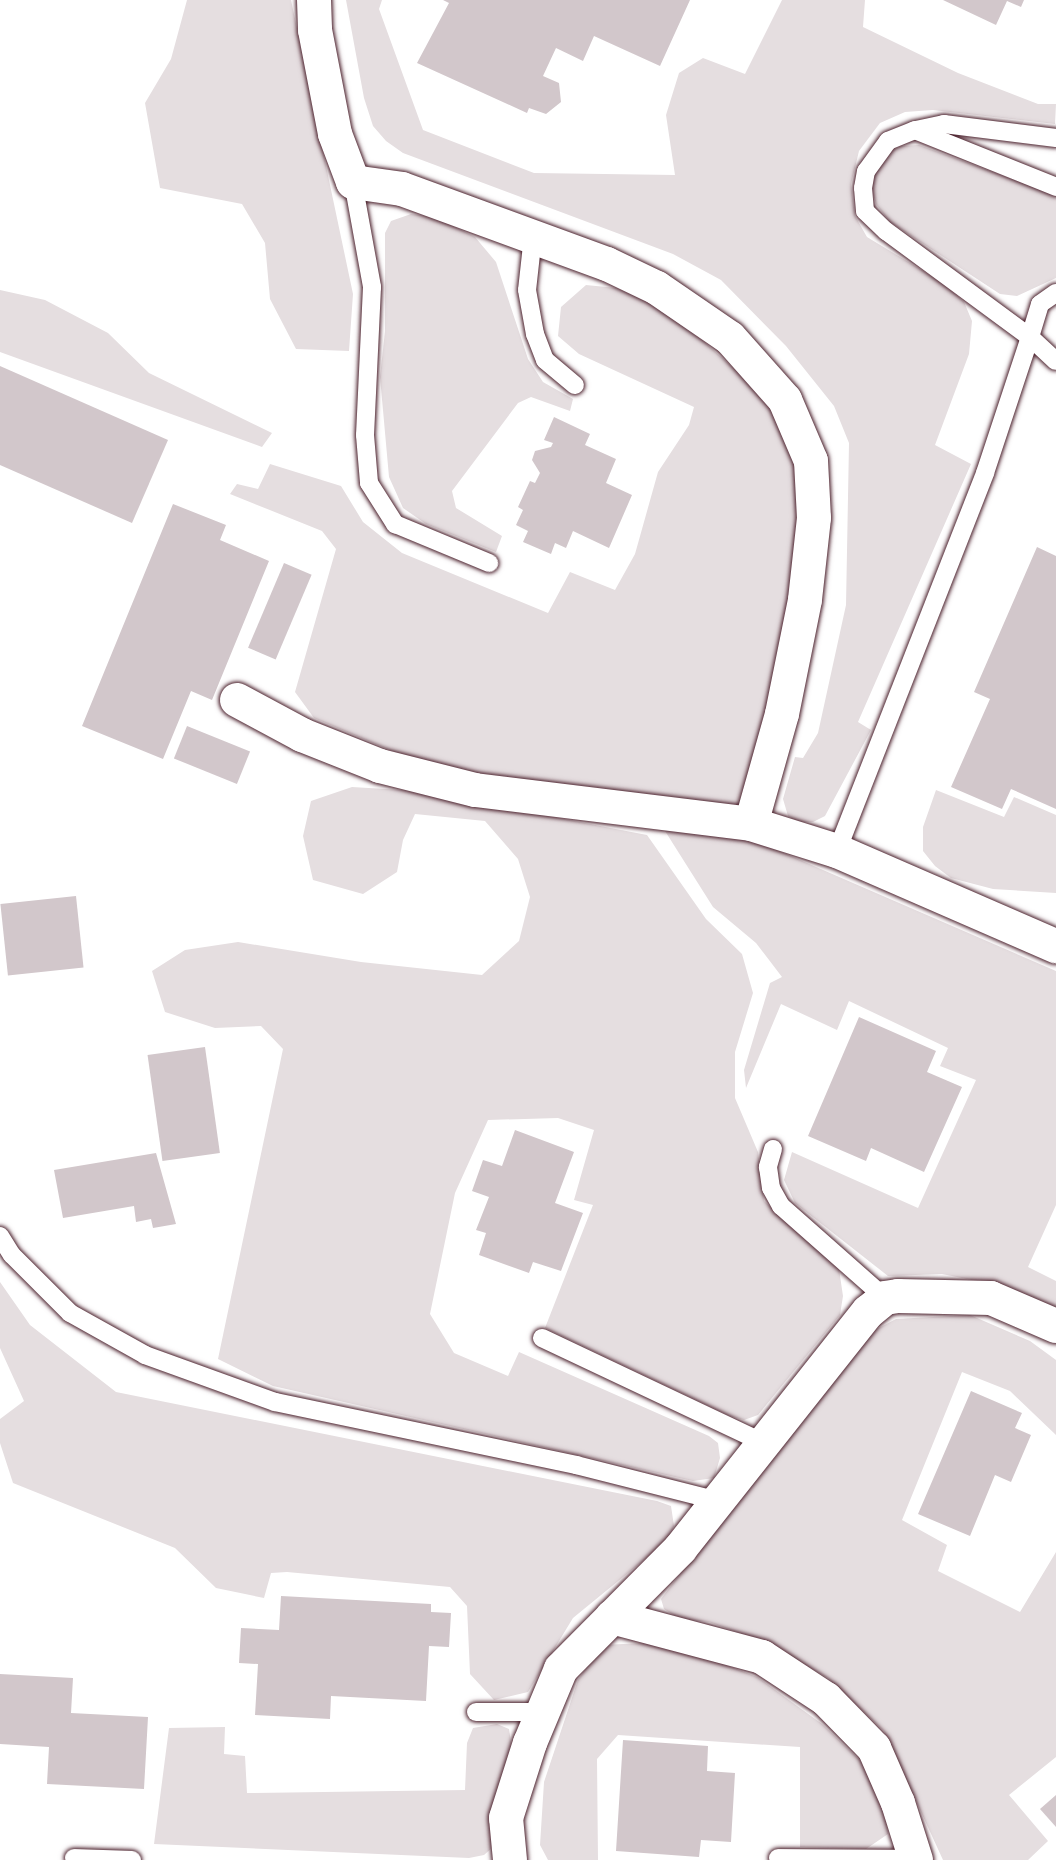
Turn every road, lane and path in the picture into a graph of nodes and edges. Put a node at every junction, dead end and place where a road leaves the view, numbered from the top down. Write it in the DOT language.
graph roads {
  1 [pos="314,0"];
  2 [pos="915,130"];
  3 [pos="1056,138"];
  4 [pos="353,182"];
  5 [pos="1056,187"];
  6 [pos="533,236"];
  7 [pos="1056,293"];
  8 [pos="1030,337"];
  9 [pos="1056,361"];
  10 [pos="575,385"];
  11 [pos="489,563"];
  12 [pos="237,700"];
  13 [pos="751,824"];
  14 [pos="837,851"];
  15 [pos="1050,935"];
  16 [pos="773,1149"];
  17 [pos="0,1236"];
  18 [pos="885,1298"];
  19 [pos="1056,1326"];
  20 [pos="542,1338"];
  21 [pos="762,1442"];
  22 [pos="718,1501"];
  23 [pos="612,1617"];
  24 [pos="476,1712"];
  25 [pos="543,1712"];
  26 [pos="74,1858"];
  27 [pos="778,1858"];
  28 [pos="132,1860"];
  29 [pos="510,1860"];
  30 [pos="916,1860"];
  1 -- 4 [label="street"];
  2 -- 3 [label="lane"];
  2 -- 5 [label="lane"];
  2 -- 8 [label="lane"];
  4 -- 6 [label="street"];
  4 -- 11 [label="lane"];
  6 -- 10 [label="lane"];
  6 -- 13 [label="street"];
  7 -- 8 [label="lane"];
  8 -- 9 [label="lane"];
  8 -- 14 [label="lane"];
  12 -- 13 [label="street"];
  13 -- 14 [label="street"];
  14 -- 15 [label="street"];
  16 -- 18 [label="lane"];
  17 -- 22 [label="lane"];
  18 -- 19 [label="street"];
  18 -- 21 [label="street"];
  20 -- 21 [label="lane"];
  21 -- 22 [label="street"];
  22 -- 23 [label="street"];
  23 -- 25 [label="street"];
  23 -- 30 [label="street"];
  24 -- 25 [label="lane"];
  25 -- 29 [label="street"];
  26 -- 28 [label="lane"];
  27 -- 30 [label="lane"];
}
